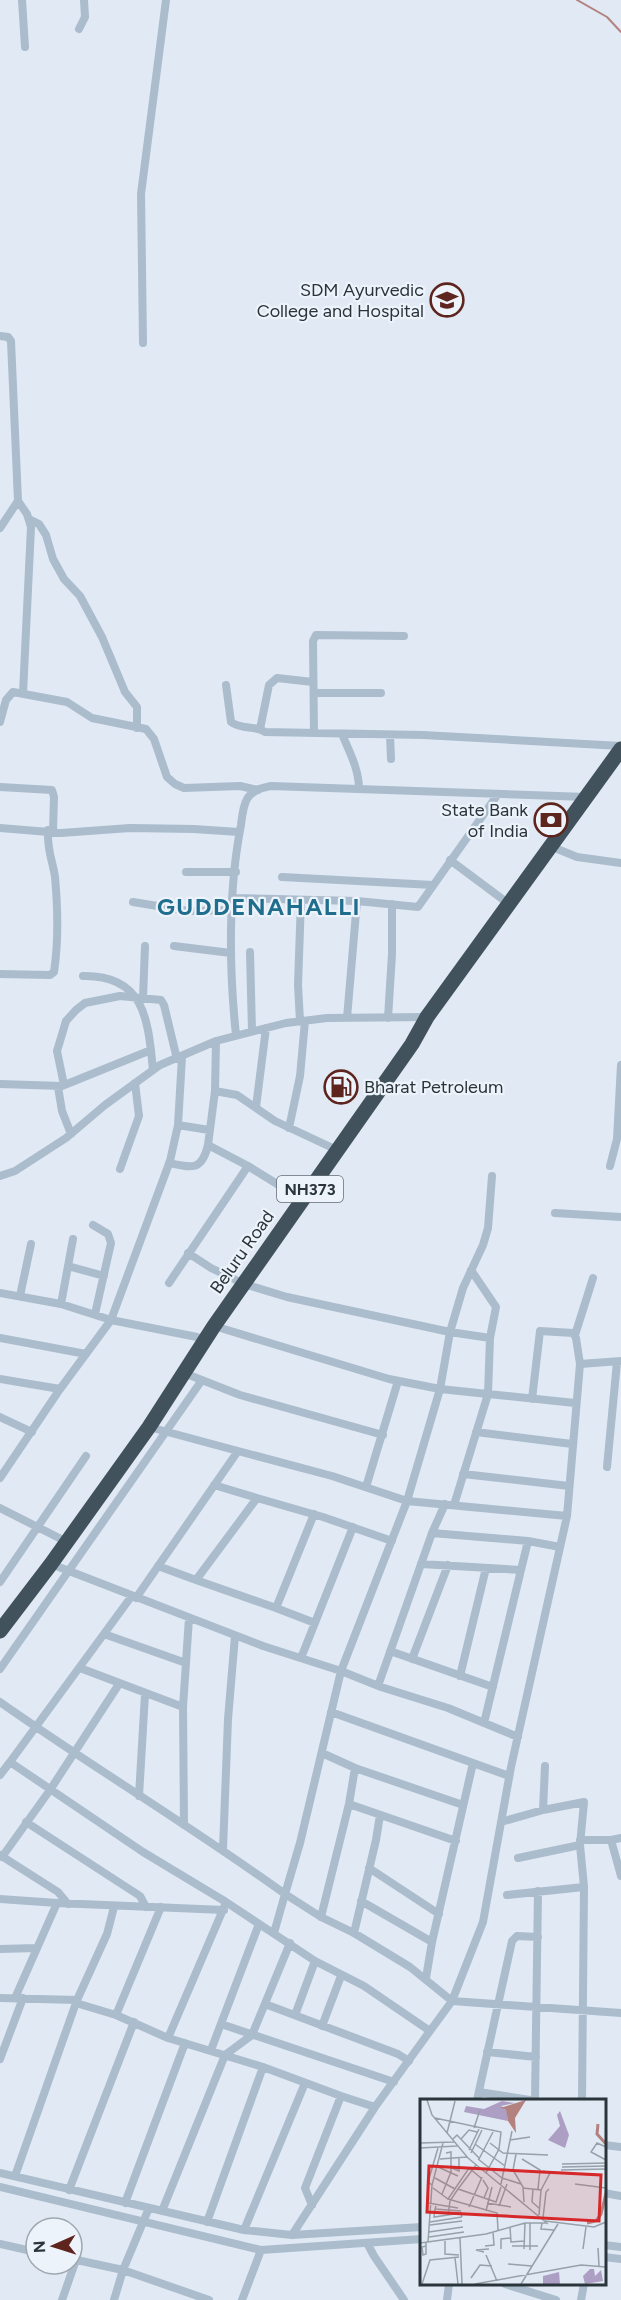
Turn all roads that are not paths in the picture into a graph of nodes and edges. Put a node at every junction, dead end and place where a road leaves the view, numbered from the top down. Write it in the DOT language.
graph roads {
  1 [pos="22,0"];
  2 [pos="84,0"];
  3 [pos="166,0"];
  4 [pos="79,29"];
  5 [pos="25,47"];
  6 [pos="0,336"];
  7 [pos="143,343"];
  8 [pos="18,501"];
  9 [pos="29,519"];
  10 [pos="0,528"];
  11 [pos="404,636"];
  12 [pos="314,682"];
  13 [pos="226,686"];
  14 [pos="23,693"];
  15 [pos="314,693"];
  16 [pos="381,693"];
  17 [pos="0,722"];
  18 [pos="137,728"];
  19 [pos="260,729"];
  20 [pos="314,733"];
  21 [pos="342,734"];
  22 [pos="390,735"];
  23 [pos="621,747"];
  24 [pos="391,759"];
  25 [pos="0,787"];
  26 [pos="359,789"];
  27 [pos="258,790"];
  28 [pos="498,794"];
  29 [pos="586,797"];
  30 [pos="0,828"];
  31 [pos="51,831"];
  32 [pos="239,832"];
  33 [pos="550,846"];
  34 [pos="450,861"];
  35 [pos="621,863"];
  36 [pos="186,872"];
  37 [pos="236,872"];
  38 [pos="282,877"];
  39 [pos="433,885"];
  40 [pos="234,898"];
  41 [pos="301,900"];
  42 [pos="133,902"];
  43 [pos="357,902"];
  44 [pos="392,904"];
  45 [pos="509,904"];
  46 [pos="233,910"];
  47 [pos="145,946"];
  48 [pos="174,946"];
  49 [pos="250,952"];
  50 [pos="231,954"];
  51 [pos="0,974"];
  52 [pos="83,976"];
  53 [pos="139,998"];
  54 [pos="427,1017"];
  55 [pos="347,1018"];
  56 [pos="388,1018"];
  57 [pos="303,1021"];
  58 [pos="266,1028"];
  59 [pos="252,1031"];
  60 [pos="236,1035"];
  61 [pos="216,1041"];
  62 [pos="151,1050"];
  63 [pos="179,1058"];
  64 [pos="621,1065"];
  65 [pos="153,1070"];
  66 [pos="135,1083"];
  67 [pos="0,1084"];
  68 [pos="61,1086"];
  69 [pos="215,1091"];
  70 [pos="256,1107"];
  71 [pos="177,1125"];
  72 [pos="289,1128"];
  73 [pos="209,1130"];
  74 [pos="70,1134"];
  75 [pos="619,1140"];
  76 [pos="208,1145"];
  77 [pos="337,1150"];
  78 [pos="169,1163"];
  79 [pos="248,1166"];
  80 [pos="610,1166"];
  81 [pos="120,1169"];
  82 [pos="0,1176"];
  83 [pos="492,1176"];
  84 [pos="303,1200"];
  85 [pos="555,1213"];
  86 [pos="621,1217"];
  87 [pos="93,1226"];
  88 [pos="73,1239"];
  89 [pos="31,1244"];
  90 [pos="188,1253"];
  91 [pos="68,1266"];
  92 [pos="471,1269"];
  93 [pos="104,1276"];
  94 [pos="593,1278"];
  95 [pos="169,1282"];
  96 [pos="244,1284"];
  97 [pos="0,1293"];
  98 [pos="20,1296"];
  99 [pos="62,1304"];
  100 [pos="95,1314"];
  101 [pos="111,1320"];
  102 [pos="214,1326"];
  103 [pos="450,1332"];
  104 [pos="575,1335"];
  105 [pos="0,1338"];
  106 [pos="490,1338"];
  107 [pos="204,1342"];
  108 [pos="86,1354"];
  109 [pos="619,1361"];
  110 [pos="579,1364"];
  111 [pos="184,1373"];
  112 [pos="0,1379"];
  113 [pos="202,1380"];
  114 [pos="398,1381"];
  115 [pos="60,1389"];
  116 [pos="440,1389"];
  117 [pos="488,1394"];
  118 [pos="618,1395"];
  119 [pos="532,1399"];
  120 [pos="575,1403"];
  121 [pos="0,1417"];
  122 [pos="149,1427"];
  123 [pos="165,1431"];
  124 [pos="477,1431"];
  125 [pos="32,1432"];
  126 [pos="383,1436"];
  127 [pos="572,1444"];
  128 [pos="238,1451"];
  129 [pos="86,1456"];
  130 [pos="3,1467"];
  131 [pos="608,1467"];
  132 [pos="463,1474"];
  133 [pos="0,1478"];
  134 [pos="214,1485"];
  135 [pos="569,1485"];
  136 [pos="366,1487"];
  137 [pos="257,1498"];
  138 [pos="407,1501"];
  139 [pos="449,1504"];
  140 [pos="0,1508"];
  141 [pos="314,1514"];
  142 [pos="567,1516"];
  143 [pos="38,1527"];
  144 [pos="353,1527"];
  145 [pos="432,1533"];
  146 [pos="392,1541"];
  147 [pos="528,1541"];
  148 [pos="68,1542"];
  149 [pos="560,1547"];
  150 [pos="51,1564"];
  151 [pos="422,1564"];
  152 [pos="448,1565"];
  153 [pos="158,1566"];
  154 [pos="486,1568"];
  155 [pos="521,1570"];
  156 [pos="68,1571"];
  157 [pos="196,1580"];
  158 [pos="0,1582"];
  159 [pos="133,1597"];
  160 [pos="276,1608"];
  161 [pos="189,1618"];
  162 [pos="315,1623"];
  163 [pos="0,1631"];
  164 [pos="104,1634"];
  165 [pos="235,1636"];
  166 [pos="390,1651"];
  167 [pos="301,1658"];
  168 [pos="412,1659"];
  169 [pos="186,1663"];
  170 [pos="80,1668"];
  171 [pos="0,1669"];
  172 [pos="340,1671"];
  173 [pos="460,1676"];
  174 [pos="119,1684"];
  175 [pos="378,1686"];
  176 [pos="493,1687"];
  177 [pos="145,1694"];
  178 [pos="0,1702"];
  179 [pos="183,1707"];
  180 [pos="331,1712"];
  181 [pos="484,1723"];
  182 [pos="37,1728"];
  183 [pos="518,1737"];
  184 [pos="73,1753"];
  185 [pos="322,1753"];
  186 [pos="10,1762"];
  187 [pos="473,1763"];
  188 [pos="545,1766"];
  189 [pos="355,1768"];
  190 [pos="0,1775"];
  191 [pos="509,1776"];
  192 [pos="50,1790"];
  193 [pos="139,1796"];
  194 [pos="349,1804"];
  195 [pos="463,1805"];
  196 [pos="543,1810"];
  197 [pos="380,1815"];
  198 [pos="26,1822"];
  199 [pos="501,1822"];
  200 [pos="184,1825"];
  201 [pos="621,1838"];
  202 [pos="611,1840"];
  203 [pos="456,1841"];
  204 [pos="580,1843"];
  205 [pos="223,1849"];
  206 [pos="1,1856"];
  207 [pos="518,1858"];
  208 [pos="369,1868"];
  209 [pos="621,1876"];
  210 [pos="584,1887"];
  211 [pos="538,1891"];
  212 [pos="285,1893"];
  213 [pos="507,1895"];
  214 [pos="0,1899"];
  215 [pos="361,1901"];
  216 [pos="57,1904"];
  217 [pos="68,1904"];
  218 [pos="225,1906"];
  219 [pos="114,1907"];
  220 [pos="146,1907"];
  221 [pos="161,1907"];
  222 [pos="439,1914"];
  223 [pos="321,1917"];
  224 [pos="259,1924"];
  225 [pos="274,1933"];
  226 [pos="354,1933"];
  227 [pos="538,1937"];
  228 [pos="432,1942"];
  229 [pos="290,1943"];
  230 [pos="0,1948"];
  231 [pos="37,1948"];
  232 [pos="315,1961"];
  233 [pos="341,1976"];
  234 [pos="426,1978"];
  235 [pos="0,1998"];
  236 [pos="19,1998"];
  237 [pos="452,2001"];
  238 [pos="76,2002"];
  239 [pos="265,2004"];
  240 [pos="497,2004"];
  241 [pos="537,2007"];
  242 [pos="584,2010"];
  243 [pos="621,2013"];
  244 [pos="116,2015"];
  245 [pos="295,2015"];
  246 [pos="134,2022"];
  247 [pos="220,2024"];
  248 [pos="322,2026"];
  249 [pos="430,2031"];
  250 [pos="252,2035"];
  251 [pos="168,2038"];
  252 [pos="185,2043"];
  253 [pos="211,2050"];
  254 [pos="487,2052"];
  255 [pos="225,2055"];
  256 [pos="536,2057"];
  257 [pos="0,2059"];
  258 [pos="409,2061"];
  259 [pos="263,2067"];
  260 [pos="394,2082"];
  261 [pos="305,2083"];
  262 [pos="341,2096"];
  263 [pos="478,2096"];
  264 [pos="517,2099"];
  265 [pos="535,2099"];
  266 [pos="582,2099"];
  267 [pos="375,2107"];
  268 [pos="606,2145"];
  269 [pos="621,2147"];
  270 [pos="0,2173"];
  271 [pos="15,2176"];
  272 [pos="0,2187"];
  273 [pos="69,2190"];
  274 [pos="606,2193"];
  275 [pos="621,2196"];
  276 [pos="125,2203"];
  277 [pos="312,2205"];
  278 [pos="148,2208"];
  279 [pos="162,2211"];
  280 [pos="143,2221"];
  281 [pos="207,2222"];
  282 [pos="420,2227"];
  283 [pos="244,2230"];
  284 [pos="292,2235"];
  285 [pos="420,2239"];
  286 [pos="367,2243"];
  287 [pos="0,2244"];
  288 [pos="606,2245"];
  289 [pos="621,2247"];
  290 [pos="24,2249"];
  291 [pos="261,2250"];
  292 [pos="606,2257"];
  293 [pos="621,2259"];
  294 [pos="84,2262"];
  295 [pos="123,2270"];
  296 [pos="69,2276"];
  297 [pos="449,2285"];
  298 [pos="511,2285"];
  299 [pos="584,2285"];
  300 [pos="205,2299"];
  301 [pos="62,2300"];
  302 [pos="114,2300"];
  303 [pos="242,2300"];
  304 [pos="404,2300"];
  305 [pos="447,2300"];
  306 [pos="556,2300"];
  307 [pos="580,2300"];
  1 -- 5 [label="street"];
  2 -- 4 [label="street"];
  3 -- 7 [label="street"];
  6 -- 8 [label="street"];
  8 -- 9 [label="street"];
  8 -- 10 [label="street"];
  9 -- 14 [label="street"];
  9 -- 18 [label="street"];
  11 -- 12 [label="street"];
  12 -- 15 [label="street"];
  12 -- 19 [label="street"];
  13 -- 19 [label="street"];
  14 -- 17 [label="street"];
  14 -- 18 [label="street"];
  15 -- 16 [label="street"];
  15 -- 20 [label="street"];
  18 -- 27 [label="street"];
  19 -- 20 [label="street"];
  20 -- 21 [label="street"];
  21 -- 22 [label="street"];
  21 -- 26 [label="street"];
  22 -- 23 [label="street"];
  22 -- 24 [label="street"];
  23 -- 29 [label="highway, Beluru Road / NH373"];
  25 -- 31 [label="street"];
  26 -- 27 [label="street"];
  26 -- 28 [label="street"];
  27 -- 32 [label="street"];
  28 -- 29 [label="street"];
  28 -- 34 [label="street"];
  29 -- 33 [label="highway, Beluru Road / NH373"];
  30 -- 31 [label="street"];
  31 -- 32 [label="street"];
  31 -- 51 [label="street"];
  32 -- 37 [label="street"];
  33 -- 35 [label="street"];
  33 -- 45 [label="highway, Beluru Road / NH373"];
  34 -- 39 [label="street"];
  34 -- 45 [label="street"];
  36 -- 37 [label="street"];
  37 -- 40 [label="street"];
  38 -- 39 [label="street"];
  39 -- 44 [label="street"];
  40 -- 41 [label="street"];
  40 -- 46 [label="street"];
  41 -- 43 [label="street"];
  41 -- 57 [label="street"];
  42 -- 46 [label="street"];
  43 -- 44 [label="street"];
  43 -- 55 [label="street"];
  44 -- 56 [label="street"];
  45 -- 54 [label="highway, Beluru Road / NH373"];
  46 -- 50 [label="street"];
  47 -- 53 [label="street"];
  48 -- 50 [label="street"];
  49 -- 59 [label="street"];
  50 -- 60 [label="street"];
  52 -- 53 [label="street"];
  53 -- 62 [label="street"];
  53 -- 63 [label="street"];
  53 -- 68 [label="street"];
  54 -- 56 [label="street"];
  54 -- 77 [label="highway, Beluru Road / NH373"];
  55 -- 56 [label="street"];
  55 -- 57 [label="street"];
  57 -- 58 [label="street"];
  57 -- 72 [label="street"];
  58 -- 59 [label="street"];
  58 -- 70 [label="street"];
  59 -- 60 [label="street"];
  60 -- 61 [label="street"];
  61 -- 63 [label="street"];
  61 -- 69 [label="street"];
  62 -- 65 [label="street"];
  62 -- 68 [label="street"];
  63 -- 65 [label="street"];
  63 -- 71 [label="street"];
  64 -- 75 [label="street"];
  65 -- 66 [label="street"];
  66 -- 74 [label="street"];
  66 -- 81 [label="street"];
  67 -- 68 [label="street"];
  68 -- 74 [label="street"];
  69 -- 70 [label="street"];
  69 -- 73 [label="street"];
  70 -- 72 [label="street"];
  71 -- 73 [label="street"];
  71 -- 78 [label="street"];
  72 -- 77 [label="street"];
  73 -- 76 [label="street"];
  74 -- 82 [label="street"];
  75 -- 80 [label="street"];
  76 -- 78 [label="street"];
  76 -- 79 [label="street"];
  77 -- 84 [label="highway, Beluru Road / NH373"];
  78 -- 101 [label="street"];
  79 -- 84 [label="street"];
  79 -- 90 [label="street"];
  83 -- 92 [label="street"];
  84 -- 96 [label="highway, Beluru Road / NH373"];
  85 -- 86 [label="street"];
  87 -- 93 [label="street"];
  88 -- 91 [label="street"];
  89 -- 98 [label="street"];
  90 -- 95 [label="street"];
  90 -- 96 [label="street"];
  91 -- 93 [label="street"];
  91 -- 99 [label="street"];
  92 -- 103 [label="street"];
  92 -- 106 [label="street"];
  93 -- 100 [label="street"];
  94 -- 104 [label="street"];
  96 -- 102 [label="highway, Beluru Road / NH373"];
  96 -- 103 [label="street"];
  97 -- 98 [label="street"];
  98 -- 99 [label="street"];
  99 -- 100 [label="street"];
  100 -- 101 [label="street"];
  101 -- 107 [label="street"];
  101 -- 108 [label="street"];
  102 -- 107 [label="highway, Beluru Road / NH373"];
  102 -- 114 [label="street"];
  103 -- 106 [label="street"];
  103 -- 116 [label="street"];
  104 -- 110 [label="street"];
  104 -- 119 [label="street"];
  105 -- 108 [label="street"];
  106 -- 117 [label="street"];
  107 -- 111 [label="highway, Beluru Road / NH373"];
  108 -- 115 [label="street"];
  109 -- 110 [label="street"];
  109 -- 118 [label="street"];
  110 -- 120 [label="street"];
  111 -- 113 [label="street"];
  111 -- 122 [label="highway, Beluru Road / NH373"];
  112 -- 115 [label="street"];
  113 -- 123 [label="street"];
  113 -- 126 [label="street"];
  114 -- 116 [label="street"];
  114 -- 126 [label="street"];
  115 -- 125 [label="street"];
  116 -- 117 [label="street"];
  116 -- 138 [label="street"];
  117 -- 119 [label="street"];
  117 -- 124 [label="street"];
  118 -- 131 [label="street"];
  119 -- 120 [label="street"];
  120 -- 127 [label="street"];
  121 -- 125 [label="street"];
  122 -- 123 [label="street"];
  122 -- 148 [label="highway, Beluru Road / NH373"];
  123 -- 128 [label="street"];
  123 -- 156 [label="street"];
  124 -- 127 [label="street"];
  124 -- 132 [label="street"];
  125 -- 130 [label="street"];
  126 -- 136 [label="street"];
  127 -- 135 [label="street"];
  128 -- 134 [label="street"];
  128 -- 136 [label="street"];
  129 -- 143 [label="street"];
  130 -- 133 [label="street"];
  132 -- 135 [label="street"];
  132 -- 139 [label="street"];
  134 -- 137 [label="street"];
  134 -- 153 [label="street"];
  135 -- 142 [label="street"];
  136 -- 138 [label="street"];
  137 -- 141 [label="street"];
  137 -- 157 [label="street"];
  138 -- 139 [label="street"];
  138 -- 146 [label="street"];
  139 -- 142 [label="street"];
  139 -- 145 [label="street"];
  140 -- 143 [label="street"];
  141 -- 144 [label="street"];
  141 -- 160 [label="street"];
  142 -- 149 [label="street"];
  143 -- 148 [label="street"];
  143 -- 158 [label="street"];
  144 -- 146 [label="street"];
  144 -- 162 [label="street"];
  145 -- 147 [label="street"];
  145 -- 151 [label="street"];
  146 -- 172 [label="street"];
  147 -- 149 [label="street"];
  147 -- 155 [label="street"];
  148 -- 150 [label="highway, Beluru Road / NH373"];
  149 -- 183 [label="street"];
  150 -- 156 [label="street"];
  150 -- 163 [label="highway, Beluru Road / NH373"];
  151 -- 152 [label="street"];
  151 -- 166 [label="street"];
  152 -- 154 [label="street"];
  152 -- 168 [label="street"];
  153 -- 157 [label="street"];
  153 -- 159 [label="street"];
  154 -- 155 [label="street"];
  154 -- 173 [label="street"];
  155 -- 176 [label="street"];
  156 -- 159 [label="street"];
  156 -- 171 [label="street"];
  157 -- 160 [label="street"];
  159 -- 161 [label="street"];
  159 -- 164 [label="street"];
  160 -- 162 [label="street"];
  161 -- 165 [label="street"];
  161 -- 169 [label="street"];
  162 -- 167 [label="street"];
  164 -- 169 [label="street"];
  164 -- 170 [label="street"];
  165 -- 167 [label="street"];
  165 -- 205 [label="street"];
  166 -- 168 [label="street"];
  166 -- 175 [label="street"];
  167 -- 172 [label="street"];
  168 -- 173 [label="street"];
  169 -- 179 [label="street"];
  170 -- 174 [label="street"];
  170 -- 182 [label="street"];
  172 -- 175 [label="street"];
  172 -- 180 [label="street"];
  173 -- 176 [label="street"];
  174 -- 177 [label="street"];
  174 -- 184 [label="street"];
  175 -- 181 [label="street"];
  176 -- 181 [label="street"];
  177 -- 179 [label="street"];
  177 -- 193 [label="street"];
  178 -- 182 [label="street"];
  179 -- 200 [label="street"];
  180 -- 185 [label="street"];
  180 -- 187 [label="street"];
  181 -- 183 [label="street"];
  182 -- 184 [label="street"];
  182 -- 186 [label="street"];
  183 -- 191 [label="street"];
  184 -- 192 [label="street"];
  184 -- 193 [label="street"];
  185 -- 189 [label="street"];
  185 -- 212 [label="street"];
  186 -- 190 [label="street"];
  186 -- 192 [label="street"];
  187 -- 191 [label="street"];
  187 -- 195 [label="street"];
  188 -- 196 [label="street"];
  189 -- 194 [label="street"];
  189 -- 195 [label="street"];
  191 -- 199 [label="street"];
  192 -- 198 [label="street"];
  192 -- 218 [label="street"];
  193 -- 200 [label="street"];
  194 -- 197 [label="street"];
  194 -- 223 [label="street"];
  195 -- 203 [label="street"];
  196 -- 199 [label="street"];
  196 -- 204 [label="street"];
  197 -- 203 [label="street"];
  197 -- 208 [label="street"];
  198 -- 206 [label="street"];
  198 -- 220 [label="street"];
  199 -- 237 [label="street"];
  200 -- 205 [label="street"];
  201 -- 202 [label="street"];
  202 -- 204 [label="street"];
  202 -- 209 [label="street"];
  203 -- 222 [label="street"];
  204 -- 207 [label="street"];
  204 -- 210 [label="street"];
  205 -- 212 [label="street"];
  206 -- 217 [label="street"];
  208 -- 215 [label="street"];
  208 -- 222 [label="street"];
  210 -- 211 [label="street"];
  210 -- 242 [label="street"];
  211 -- 213 [label="street"];
  211 -- 227 [label="street"];
  212 -- 223 [label="street"];
  212 -- 225 [label="street"];
  214 -- 216 [label="street"];
  215 -- 226 [label="street"];
  215 -- 228 [label="street"];
  216 -- 217 [label="street"];
  216 -- 231 [label="street"];
  217 -- 219 [label="street"];
  218 -- 221 [label="street"];
  218 -- 224 [label="street"];
  218 -- 251 [label="street"];
  219 -- 220 [label="street"];
  219 -- 238 [label="street"];
  220 -- 221 [label="street"];
  221 -- 244 [label="street"];
  222 -- 228 [label="street"];
  223 -- 226 [label="street"];
  224 -- 225 [label="street"];
  224 -- 247 [label="street"];
  225 -- 229 [label="street"];
  226 -- 234 [label="street"];
  227 -- 240 [label="street"];
  227 -- 241 [label="street"];
  228 -- 234 [label="street"];
  229 -- 232 [label="street"];
  229 -- 239 [label="street"];
  230 -- 231 [label="street"];
  231 -- 236 [label="street"];
  232 -- 233 [label="street"];
  232 -- 245 [label="street"];
  233 -- 248 [label="street"];
  233 -- 249 [label="street"];
  234 -- 237 [label="street"];
  235 -- 236 [label="street"];
  236 -- 238 [label="street"];
  236 -- 257 [label="street"];
  237 -- 240 [label="street"];
  237 -- 249 [label="street"];
  238 -- 244 [label="street"];
  238 -- 271 [label="street"];
  239 -- 245 [label="street"];
  239 -- 250 [label="street"];
  240 -- 241 [label="street"];
  240 -- 254 [label="street"];
  241 -- 242 [label="street"];
  241 -- 256 [label="street"];
  242 -- 243 [label="street"];
  242 -- 266 [label="street"];
  244 -- 246 [label="street"];
  245 -- 248 [label="street"];
  246 -- 251 [label="street"];
  246 -- 273 [label="street"];
  247 -- 250 [label="street"];
  247 -- 253 [label="street"];
  248 -- 258 [label="street"];
  249 -- 258 [label="street"];
  250 -- 255 [label="street"];
  250 -- 260 [label="street"];
  251 -- 252 [label="street"];
  252 -- 253 [label="street"];
  252 -- 276 [label="street"];
  253 -- 255 [label="street"];
  254 -- 256 [label="street"];
  254 -- 263 [label="street"];
  255 -- 259 [label="street"];
  255 -- 279 [label="street"];
  256 -- 265 [label="street"];
  258 -- 260 [label="street"];
  259 -- 261 [label="street"];
  259 -- 281 [label="street"];
  260 -- 267 [label="street"];
  261 -- 262 [label="street"];
  261 -- 283 [label="street"];
  262 -- 267 [label="street"];
  262 -- 277 [label="street"];
  263 -- 264 [label="street"];
  267 -- 277 [label="street"];
  268 -- 269 [label="street"];
  270 -- 271 [label="street"];
  271 -- 273 [label="street"];
  272 -- 280 [label="street"];
  273 -- 276 [label="street"];
  274 -- 275 [label="street"];
  276 -- 278 [label="street"];
  277 -- 284 [label="street"];
  278 -- 279 [label="street"];
  278 -- 280 [label="street"];
  279 -- 281 [label="street"];
  280 -- 291 [label="street"];
  280 -- 295 [label="street"];
  281 -- 283 [label="street"];
  282 -- 284 [label="street"];
  283 -- 284 [label="street"];
  285 -- 286 [label="street"];
  286 -- 291 [label="street"];
  286 -- 304 [label="street"];
  287 -- 290 [label="street"];
  288 -- 289 [label="street"];
  291 -- 303 [label="street"];
  292 -- 293 [label="street"];
  294 -- 295 [label="street"];
  295 -- 300 [label="street"];
  295 -- 302 [label="street"];
  296 -- 301 [label="street"];
  297 -- 305 [label="street"];
  298 -- 306 [label="street"];
  299 -- 307 [label="street"];
}
